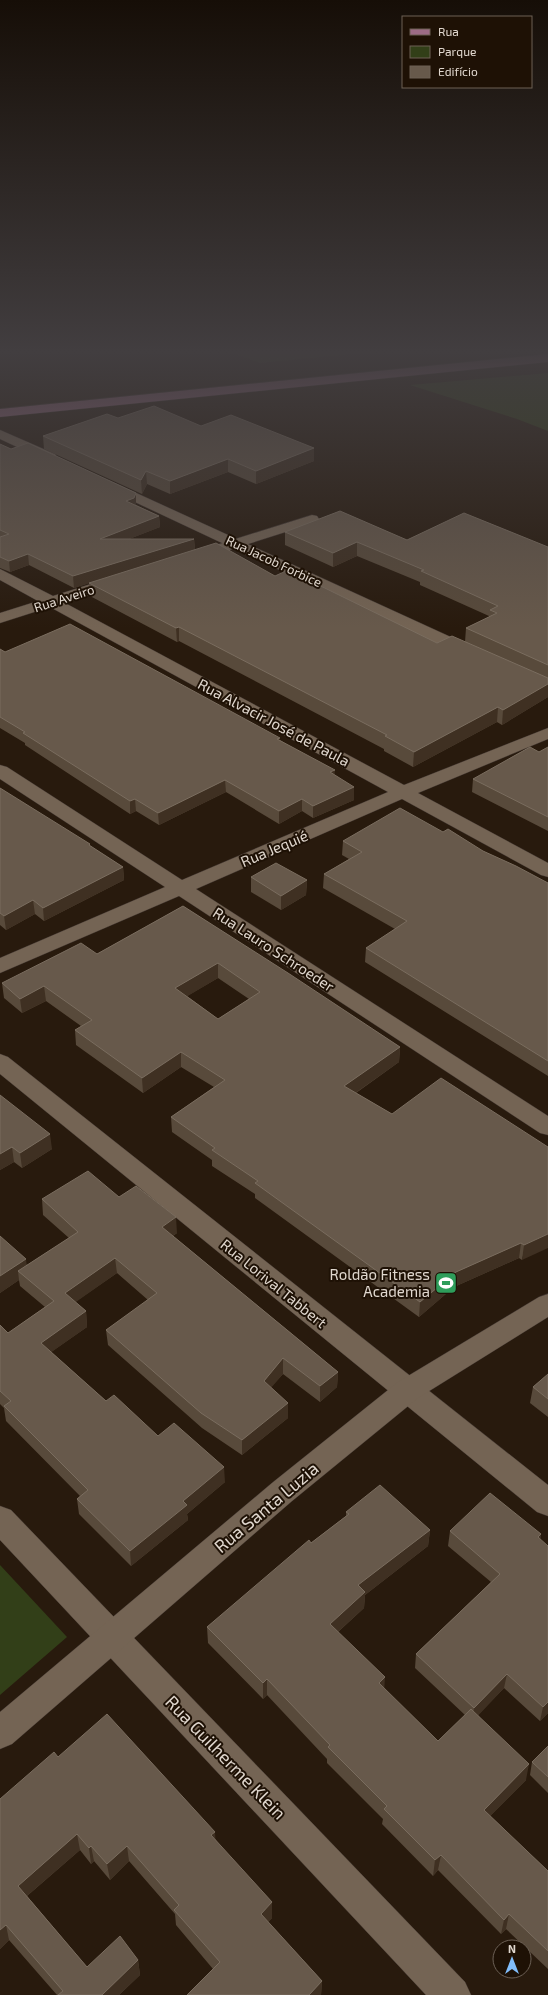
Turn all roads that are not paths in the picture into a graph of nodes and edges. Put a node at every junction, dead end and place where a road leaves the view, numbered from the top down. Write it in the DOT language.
graph roads {
  1 [pos="17,442"];
  2 [pos="64,464"];
  3 [pos="100,480"];
  4 [pos="312,519"];
  5 [pos="236,544"];
  6 [pos="184,560"];
  7 [pos="0,574"];
  8 [pos="132,576"];
  9 [pos="52,602"];
  10 [pos="0,618"];
  11 [pos="484,659"];
  12 [pos="548,733"];
  13 [pos="0,771"];
  14 [pos="403,792"];
  15 [pos="548,871"];
  16 [pos="180,888"];
  17 [pos="0,966"];
  18 [pos="0,1062"];
  19 [pos="548,1127"];
  20 [pos="548,1304"];
  21 [pos="408,1390"];
  22 [pos="548,1503"];
  23 [pos="0,1519"];
  24 [pos="112,1637"];
  25 [pos="0,1732"];
  26 [pos="452,1995"];
  1 -- 2 [label="street"];
  3 -- 5 [label="street, Rua Jacob Forbice"];
  4 -- 5 [label="street"];
  5 -- 6 [label="street"];
  5 -- 11 [label="street, Rua Jacob Forbice"];
  7 -- 9 [label="street, Rua Alvacir José de Paula"];
  8 -- 9 [label="street, Rua Aveiro"];
  9 -- 10 [label="street, Rua Aveiro"];
  9 -- 14 [label="street, Rua Alvacir José de Paula"];
  12 -- 14 [label="street, Rua Jequié"];
  13 -- 16 [label="street, Rua Lauro Schroeder"];
  14 -- 15 [label="street, Rua Alvacir José de Paula"];
  14 -- 16 [label="street, Rua Jequié"];
  16 -- 17 [label="street, Rua Jequié"];
  16 -- 19 [label="street, Rua Lauro Schroeder"];
  18 -- 21 [label="street, Rua Lorival Tabbert"];
  20 -- 21 [label="street, Rua Santa Luzia"];
  21 -- 22 [label="street, Rua Lorival Tabbert"];
  21 -- 24 [label="street, Rua Santa Luzia"];
  23 -- 24 [label="street, Rua Guilherme Klein"];
  24 -- 25 [label="street, Rua Santa Luzia"];
  24 -- 26 [label="street, Rua Guilherme Klein"];
}
